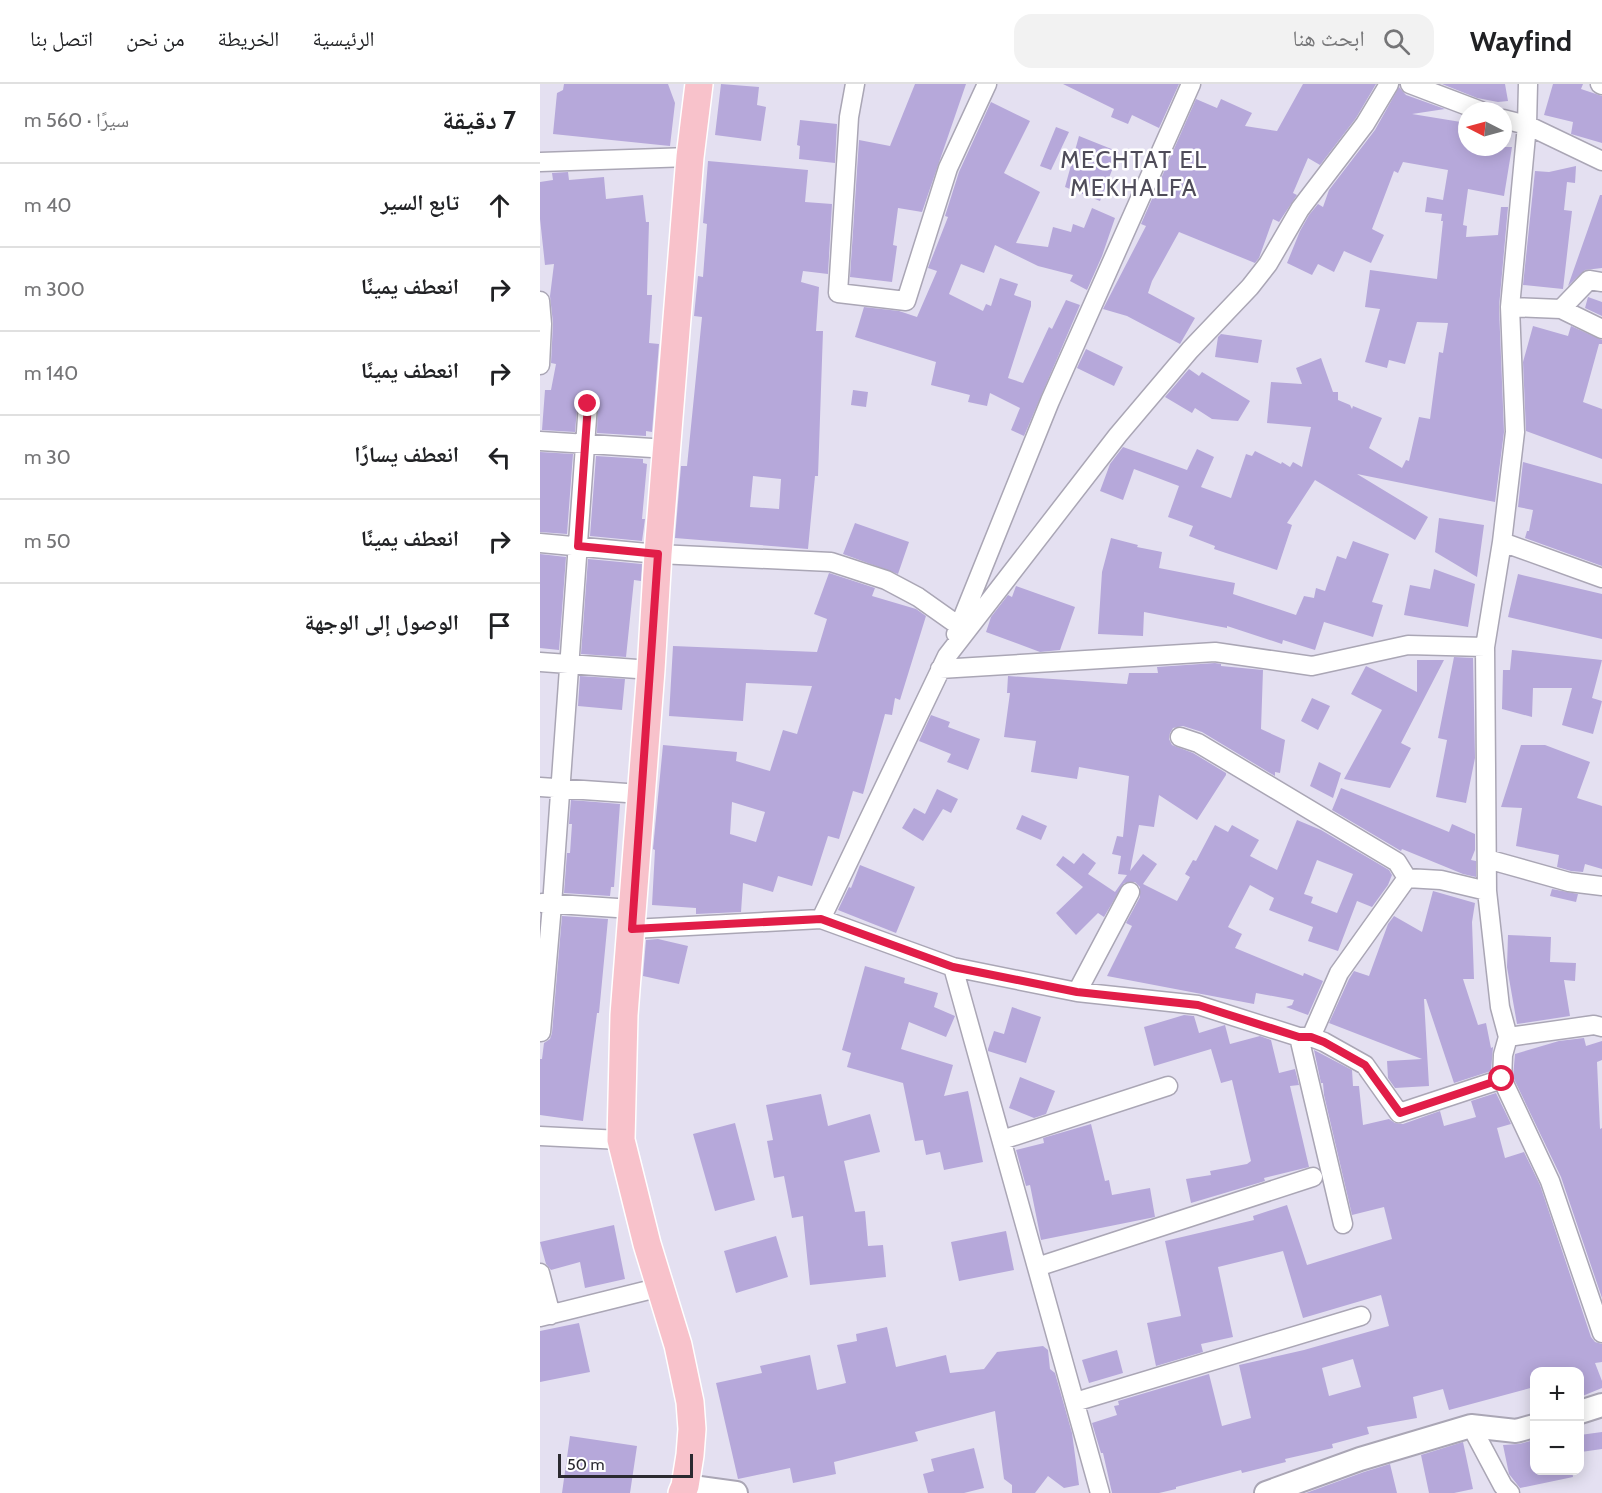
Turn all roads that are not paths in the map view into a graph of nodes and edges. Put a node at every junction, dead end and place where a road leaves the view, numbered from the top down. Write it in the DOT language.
graph roads {
  1 [pos="699,84"];
  2 [pos="855,84"];
  3 [pos="987,84"];
  4 [pos="1191,84"];
  5 [pos="1389,84"];
  6 [pos="1410,84"];
  7 [pos="1528,84"];
  8 [pos="1458,102"];
  9 [pos="1512,121"];
  10 [pos="1527,125"];
  11 [pos="690,157"];
  12 [pos="1602,161"];
  13 [pos="540,162"];
  14 [pos="1602,282"];
  15 [pos="540,301"];
  16 [pos="1510,307"];
  17 [pos="1561,309"];
  18 [pos="1602,329"];
  19 [pos="540,365"];
  20 [pos="588,404"];
  21 [pos="540,441"];
  22 [pos="586,444"];
  23 [pos="668,449"];
  24 [pos="1502,542"];
  25 [pos="540,543"];
  26 [pos="578,546"];
  27 [pos="658,554"];
  28 [pos="1602,578"];
  29 [pos="959,626"];
  30 [pos="1485,647"];
  31 [pos="540,662"];
  32 [pos="944,662"];
  33 [pos="568,664"];
  34 [pos="651,670"];
  35 [pos="1180,737"];
  36 [pos="540,787"];
  37 [pos="560,788"];
  38 [pos="641,794"];
  39 [pos="1487,859"];
  40 [pos="1407,878"];
  41 [pos="1602,886"];
  42 [pos="1487,891"];
  43 [pos="1130,892"];
  44 [pos="546,904"];
  45 [pos="632,919"];
  46 [pos="821,919"];
  47 [pos="953,967"];
  48 [pos="1077,992"];
  49 [pos="1602,1027"];
  50 [pos="541,1032"];
  51 [pos="1305,1037"];
  52 [pos="1508,1037"];
  53 [pos="1502,1079"];
  54 [pos="1168,1086"];
  55 [pos="540,1136"];
  56 [pos="621,1140"];
  57 [pos="1002,1140"];
  58 [pos="1313,1177"];
  59 [pos="1343,1224"];
  60 [pos="1037,1267"];
  61 [pos="540,1273"];
  62 [pos="661,1287"];
  63 [pos="545,1316"];
  64 [pos="1361,1316"];
  65 [pos="1602,1333"];
  66 [pos="1075,1402"];
  67 [pos="1602,1405"];
  68 [pos="1584,1411"];
  69 [pos="1471,1426"];
  70 [pos="1530,1427"];
  71 [pos="684,1490"];
  72 [pos="736,1493"];
  73 [pos="1100,1493"];
  74 [pos="1266,1493"];
  75 [pos="1510,1493"];
  1 -- 11 [label="main road"];
  2 -- 3 [label="street"];
  4 -- 29 [label="street"];
  5 -- 32 [label="street"];
  6 -- 8 [label="street"];
  7 -- 10 [label="street"];
  9 -- 10 [label="street"];
  10 -- 12 [label="street"];
  10 -- 16 [label="street"];
  11 -- 13 [label="street"];
  11 -- 23 [label="main road"];
  14 -- 17 [label="street"];
  15 -- 19 [label="street"];
  16 -- 17 [label="street"];
  16 -- 24 [label="street"];
  17 -- 18 [label="street"];
  20 -- 22 [label="street"];
  21 -- 22 [label="street"];
  22 -- 23 [label="street"];
  22 -- 26 [label="street"];
  23 -- 27 [label="main road"];
  24 -- 28 [label="street"];
  24 -- 30 [label="street"];
  25 -- 26 [label="street"];
  26 -- 27 [label="street"];
  26 -- 33 [label="street"];
  27 -- 29 [label="street"];
  27 -- 34 [label="main road"];
  29 -- 32 [label="street"];
  30 -- 32 [label="street"];
  30 -- 39 [label="street"];
  31 -- 33 [label="street"];
  32 -- 46 [label="street"];
  33 -- 34 [label="street"];
  33 -- 37 [label="street"];
  34 -- 38 [label="main road"];
  35 -- 40 [label="street"];
  36 -- 37 [label="street"];
  37 -- 38 [label="street"];
  37 -- 44 [label="street"];
  38 -- 45 [label="main road"];
  39 -- 41 [label="street"];
  39 -- 42 [label="street"];
  40 -- 42 [label="street"];
  40 -- 51 [label="street"];
  42 -- 52 [label="street"];
  43 -- 48 [label="street"];
  44 -- 45 [label="street"];
  44 -- 50 [label="street"];
  45 -- 46 [label="street"];
  45 -- 56 [label="main road"];
  46 -- 47 [label="street"];
  47 -- 48 [label="street"];
  47 -- 57 [label="street"];
  48 -- 51 [label="street"];
  49 -- 52 [label="street"];
  51 -- 53 [label="street"];
  51 -- 59 [label="street"];
  52 -- 53 [label="street"];
  53 -- 65 [label="street"];
  54 -- 57 [label="street"];
  55 -- 56 [label="street"];
  56 -- 62 [label="main road"];
  57 -- 60 [label="street"];
  58 -- 60 [label="street"];
  60 -- 66 [label="street"];
  61 -- 63 [label="street"];
  62 -- 63 [label="street"];
  62 -- 71 [label="main road"];
  64 -- 66 [label="street"];
  66 -- 73 [label="street"];
  67 -- 68 [label="street"];
  69 -- 70 [label="street"];
  69 -- 74 [label="street"];
  69 -- 75 [label="street"];
  71 -- 72 [label="street"];
}
